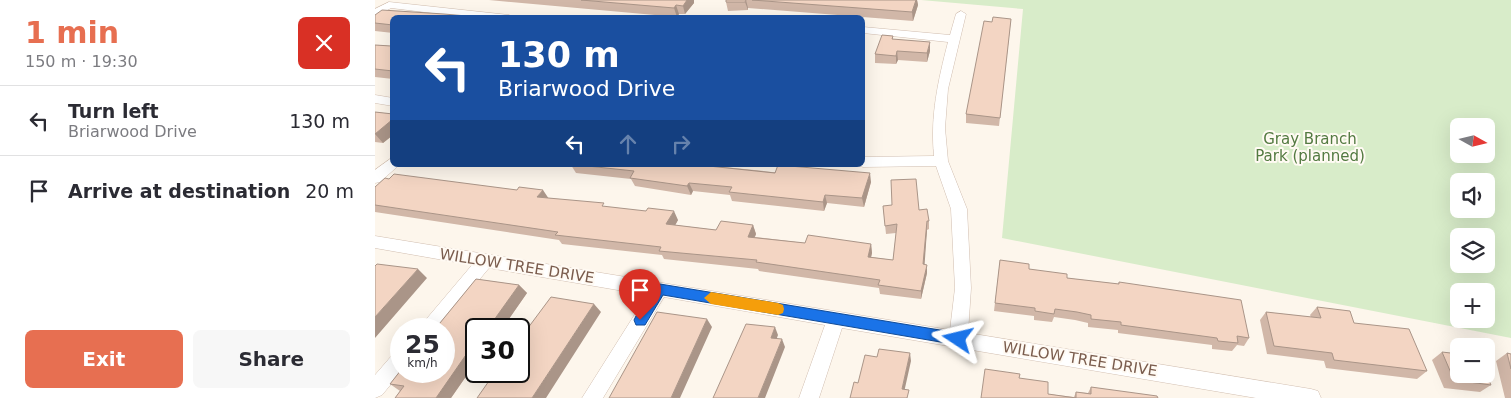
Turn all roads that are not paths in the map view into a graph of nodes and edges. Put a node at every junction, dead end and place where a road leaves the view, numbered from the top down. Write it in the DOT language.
graph roads {
  1 [pos="375,14"];
  2 [pos="961,14"];
  3 [pos="483,15"];
  4 [pos="865,30"];
  5 [pos="955,39"];
  6 [pos="375,100"];
  7 [pos="390,102"];
  8 [pos="941,161"];
  9 [pos="865,162"];
  10 [pos="390,165"];
  11 [pos="375,178"];
  12 [pos="375,242"];
  13 [pos="486,260"];
  14 [pos="660,289"];
  15 [pos="436,318"];
  16 [pos="836,319"];
  17 [pos="958,339"];
  18 [pos="390,372"];
  19 [pos="375,390"];
  20 [pos="592,398"];
  21 [pos="809,398"];
  22 [pos="1311,398"];
  1 -- 3 [label="street"];
  2 -- 5 [label="street"];
  4 -- 5 [label="street"];
  5 -- 8 [label="street"];
  6 -- 7 [label="street"];
  8 -- 9 [label="street"];
  8 -- 17 [label="street"];
  10 -- 11 [label="street"];
  12 -- 13 [label="street, WILLOW TREE DRIVE"];
  13 -- 14 [label="street, WILLOW TREE DRIVE"];
  13 -- 15 [label="street"];
  14 -- 16 [label="street, WILLOW TREE DRIVE"];
  14 -- 20 [label="street"];
  16 -- 17 [label="street, WILLOW TREE DRIVE"];
  16 -- 21 [label="street"];
  17 -- 22 [label="street, WILLOW TREE DRIVE"];
  18 -- 19 [label="street"];
}
